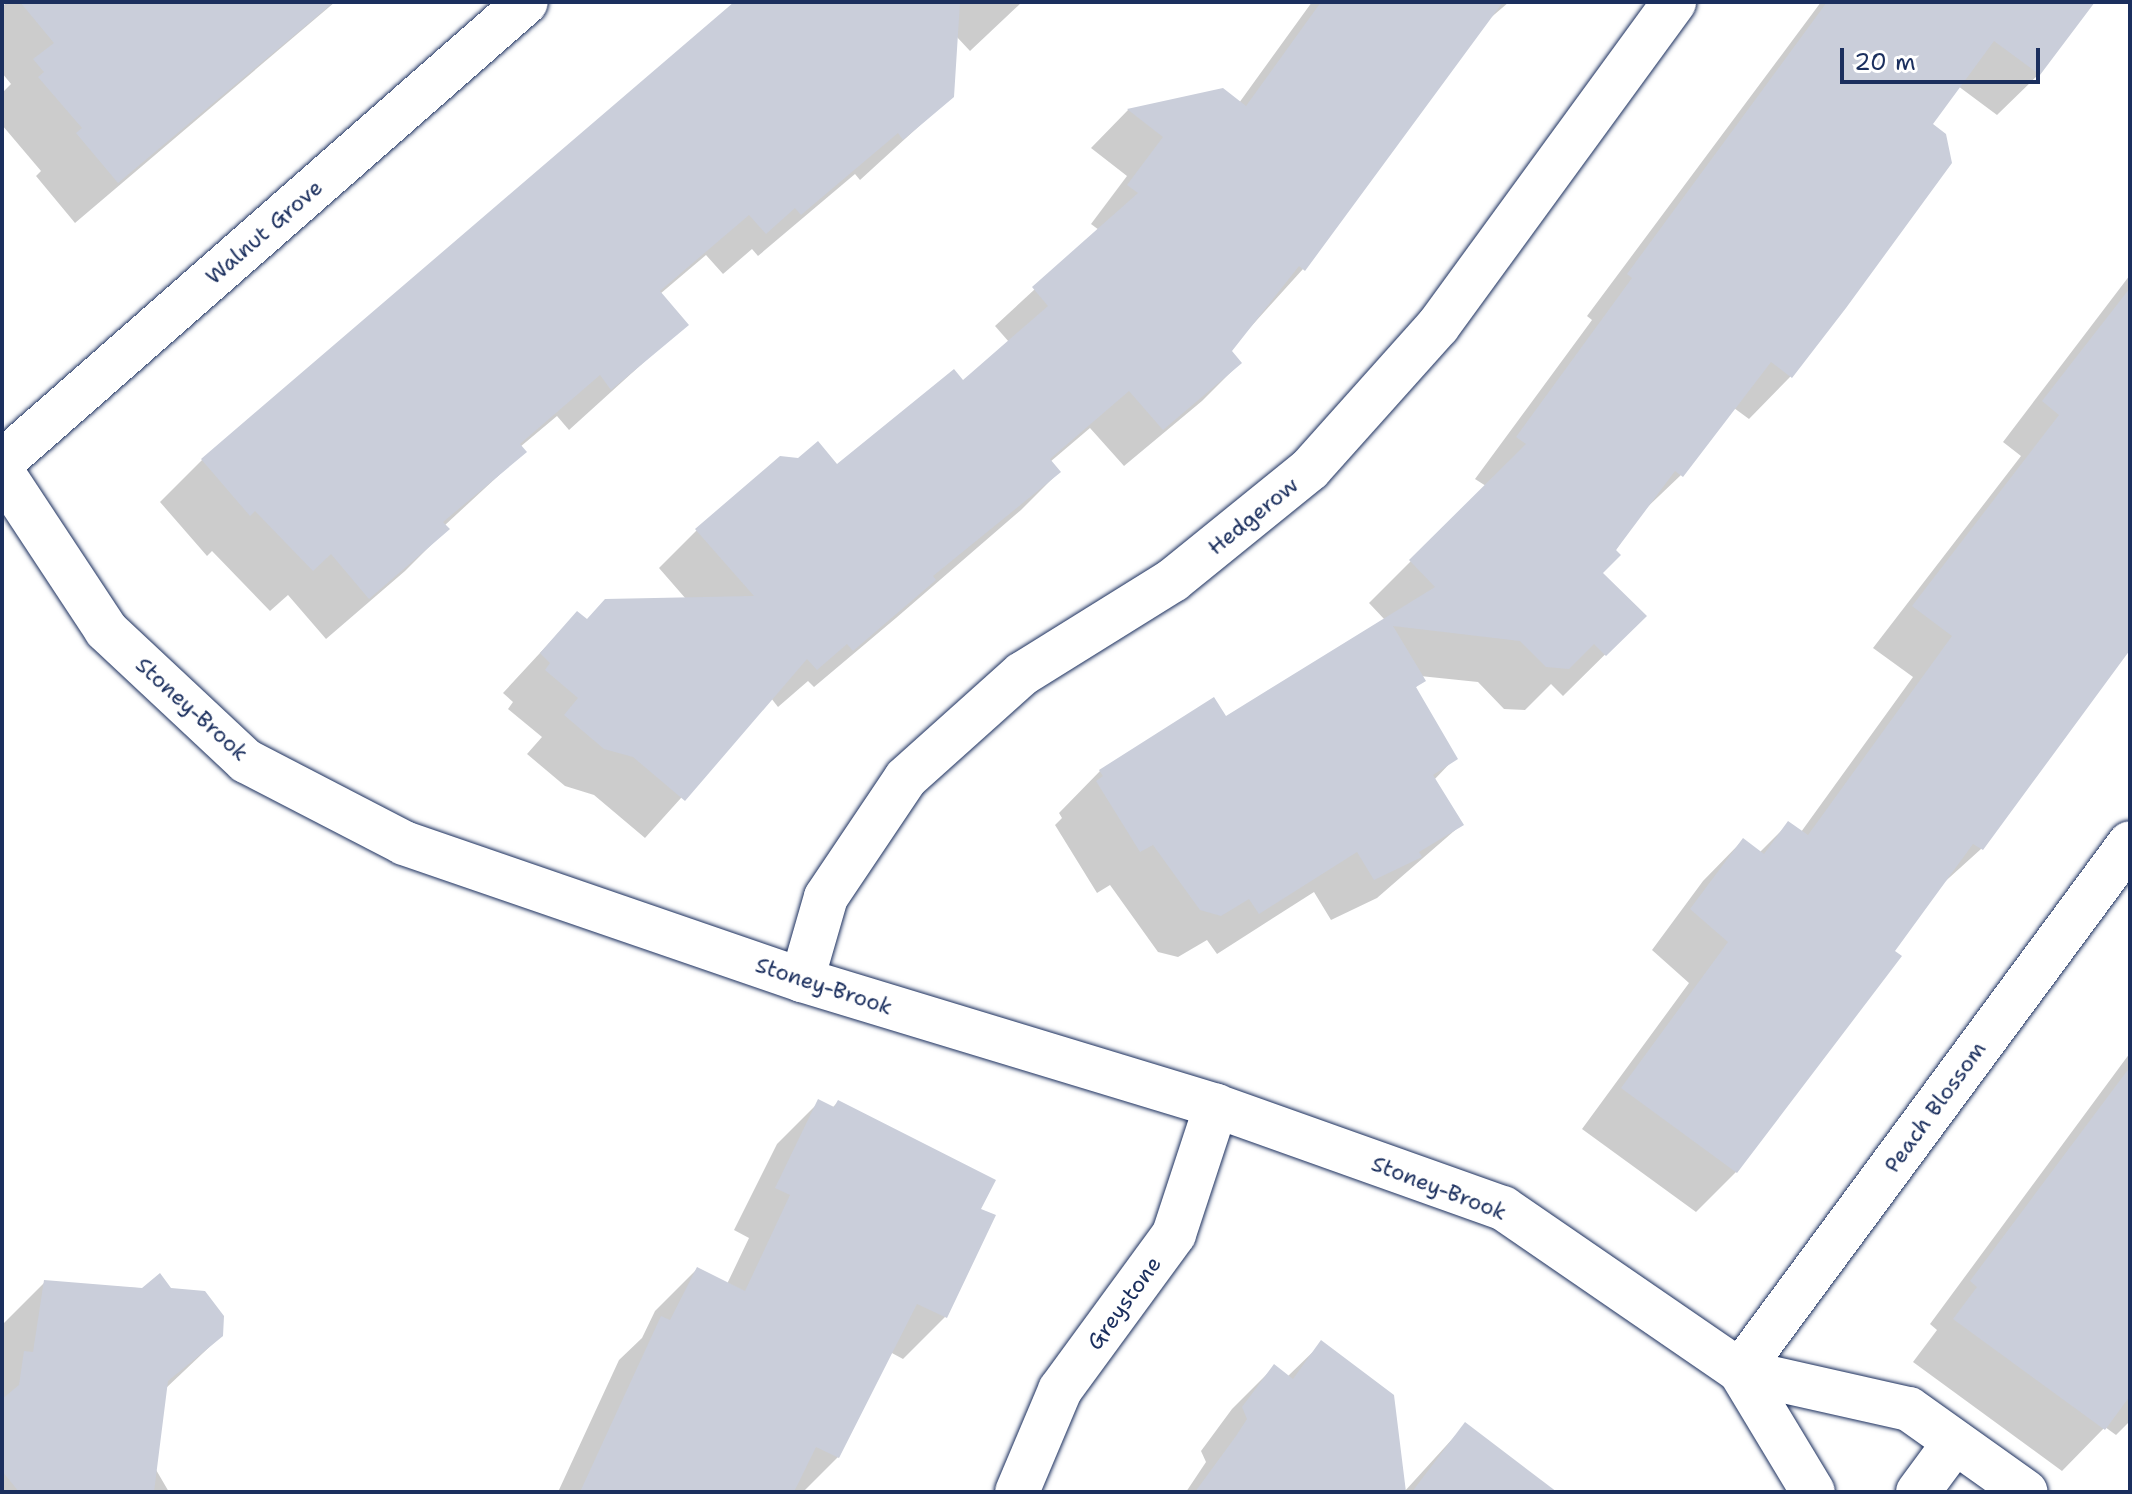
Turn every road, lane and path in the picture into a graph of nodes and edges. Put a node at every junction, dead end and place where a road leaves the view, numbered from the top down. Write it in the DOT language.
graph roads {
  1 [pos="526,2"];
  2 [pos="1674,2"];
  3 [pos="2,462"];
  4 [pos="2,472"];
  5 [pos="2130,843"];
  6 [pos="802,980"];
  7 [pos="1216,1106"];
  8 [pos="1740,1371"];
  9 [pos="1955,1442"];
  10 [pos="1017,1492"];
  11 [pos="1813,1492"];
  12 [pos="1918,1492"];
  13 [pos="2026,1492"];
  1 -- 3 [label="street, Walnut Grove"];
  2 -- 6 [label="street, Hedgerow"];
  4 -- 6 [label="street, Stoney-Brook"];
  5 -- 8 [label="street, Peach Blossom"];
  6 -- 7 [label="street, Stoney-Brook"];
  7 -- 8 [label="street, Stoney-Brook"];
  7 -- 10 [label="street, Greystone"];
  8 -- 9 [label="street, Stoney-Brook"];
  8 -- 11 [label="street, Stoney-Brook"];
  9 -- 12 [label="street"];
  9 -- 13 [label="street, Stoney-Brook"];
}
